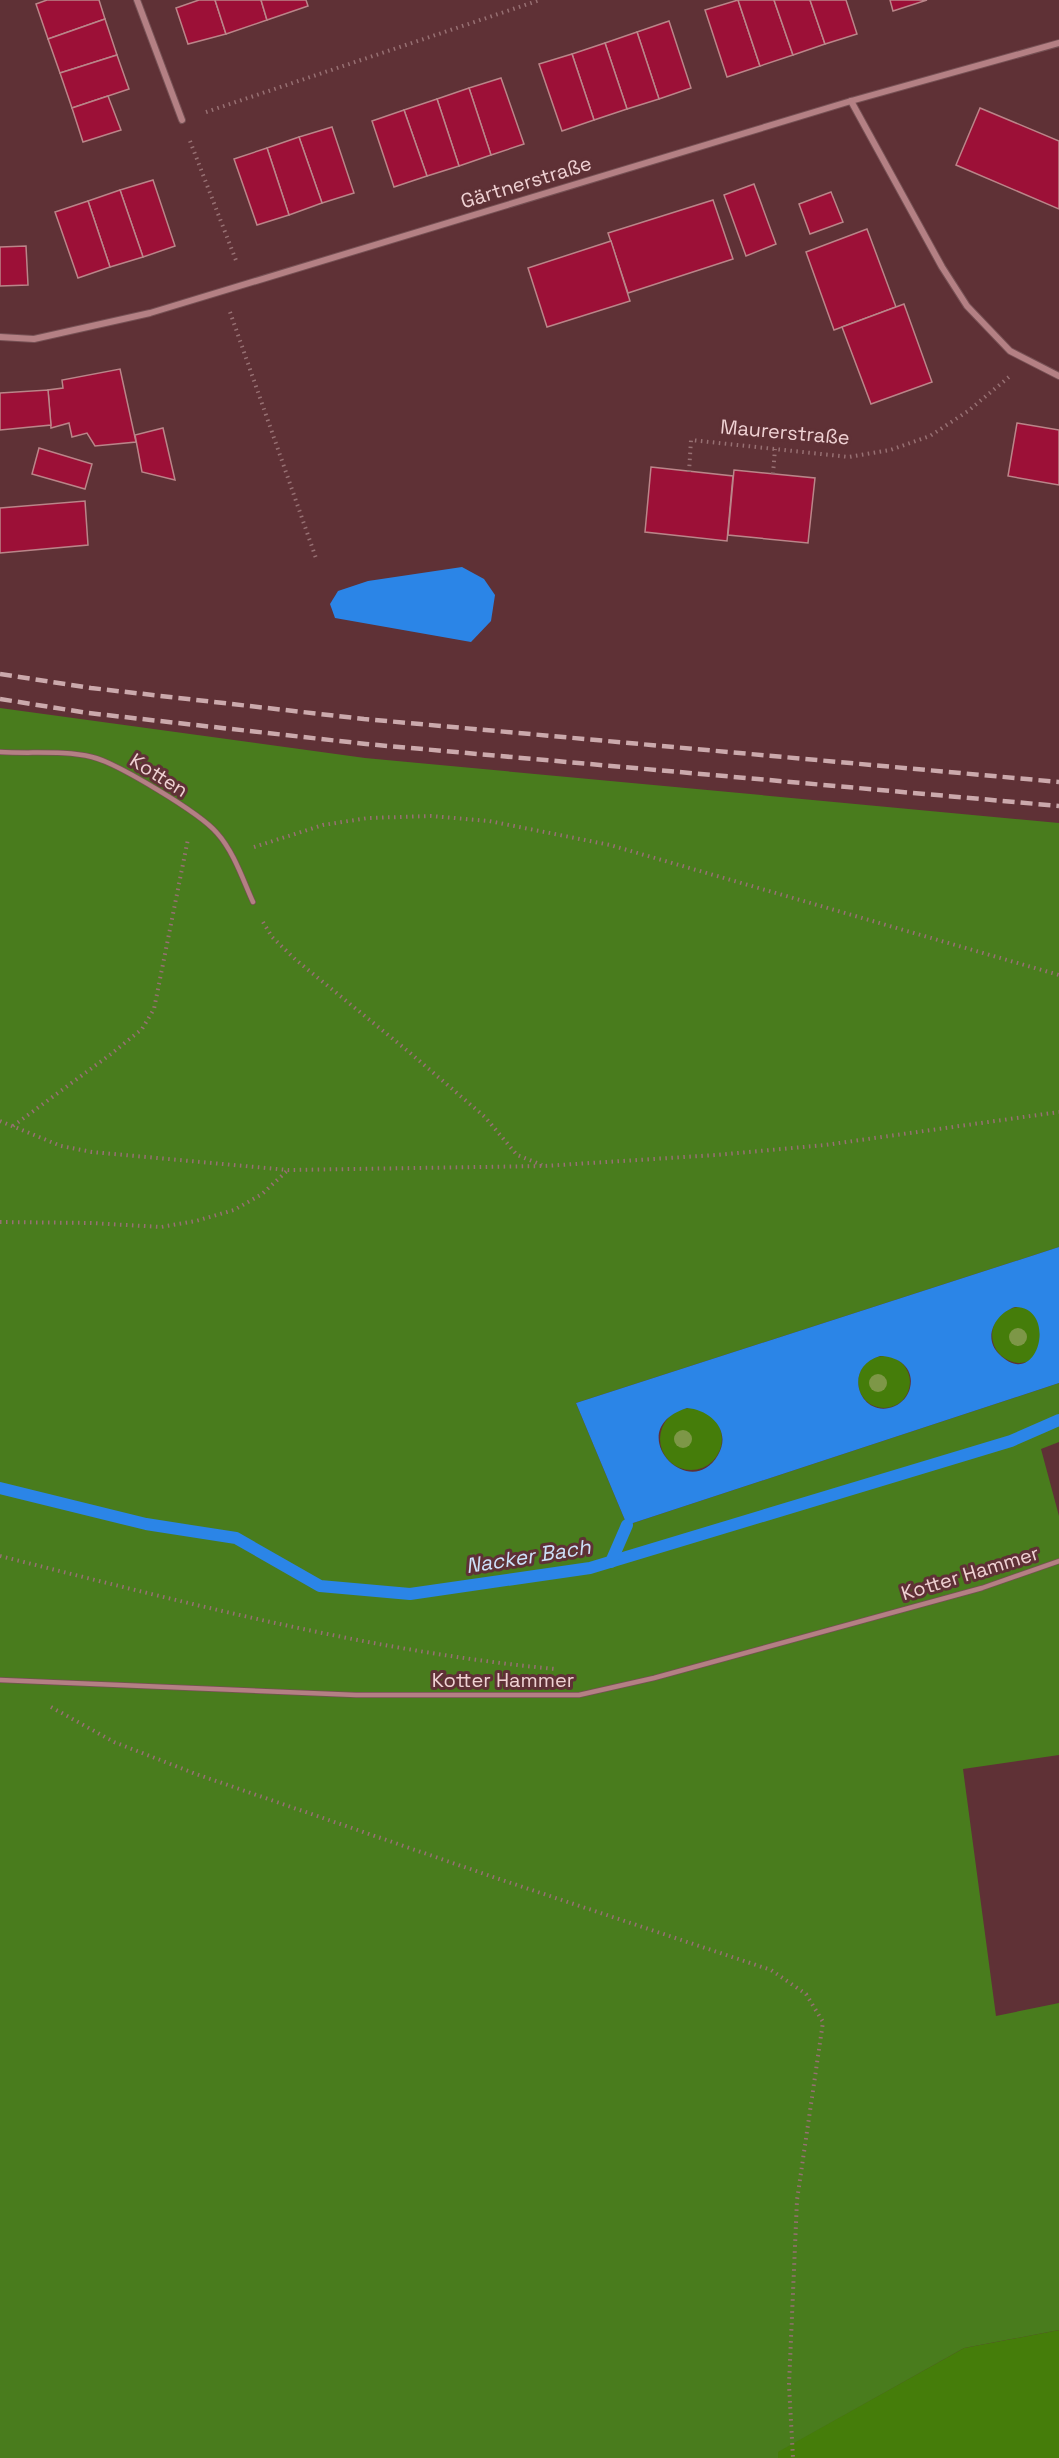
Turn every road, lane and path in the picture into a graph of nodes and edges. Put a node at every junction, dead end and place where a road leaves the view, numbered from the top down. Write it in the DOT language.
graph roads {
  1 [pos="137,0"];
  2 [pos="540,0"];
  3 [pos="1059,43"];
  4 [pos="851,101"];
  5 [pos="183,120"];
  6 [pos="245,284"];
  7 [pos="223,291"];
  8 [pos="0,337"];
  9 [pos="1024,357"];
  10 [pos="1059,376"];
  11 [pos="775,449"];
  12 [pos="690,472"];
  13 [pos="773,474"];
  14 [pos="317,561"];
  15 [pos="0,752"];
  16 [pos="194,815"];
  17 [pos="231,854"];
  18 [pos="253,902"];
  19 [pos="1059,975"];
  20 [pos="1059,1112"];
  21 [pos="0,1121"];
  22 [pos="12,1126"];
  23 [pos="544,1166"];
  24 [pos="288,1170"];
  25 [pos="0,1222"];
  26 [pos="0,1556"];
  27 [pos="1059,1561"];
  28 [pos="562,1670"];
  29 [pos="0,1680"];
  30 [pos="17,1682"];
  31 [pos="793,2458"];
  1 -- 5 [label="street"];
  2 -- 5 [label="path"];
  3 -- 4 [label="street, Gärtnerstraße"];
  4 -- 6 [label="street, Gärtnerstraße"];
  4 -- 9 [label="street"];
  5 -- 6 [label="path"];
  6 -- 7 [label="street, Gärtnerstraße"];
  7 -- 8 [label="street, Gärtnerstraße"];
  7 -- 14 [label="path"];
  9 -- 10 [label="street"];
  9 -- 11 [label="path, Maurerstraße"];
  11 -- 12 [label="path, Maurerstraße"];
  11 -- 13 [label="path"];
  15 -- 16 [label="lane, Kotten"];
  16 -- 17 [label="lane, Kotten"];
  16 -- 22 [label="path"];
  17 -- 18 [label="lane, Kotten"];
  17 -- 19 [label="path"];
  18 -- 23 [label="path"];
  20 -- 23 [label="path"];
  21 -- 22 [label="path"];
  22 -- 24 [label="path"];
  23 -- 24 [label="path"];
  24 -- 25 [label="path"];
  26 -- 28 [label="path"];
  27 -- 30 [label="lane, Kotter Hammer"];
  29 -- 30 [label="lane, Kotter Hammer"];
  30 -- 31 [label="path"];
}
